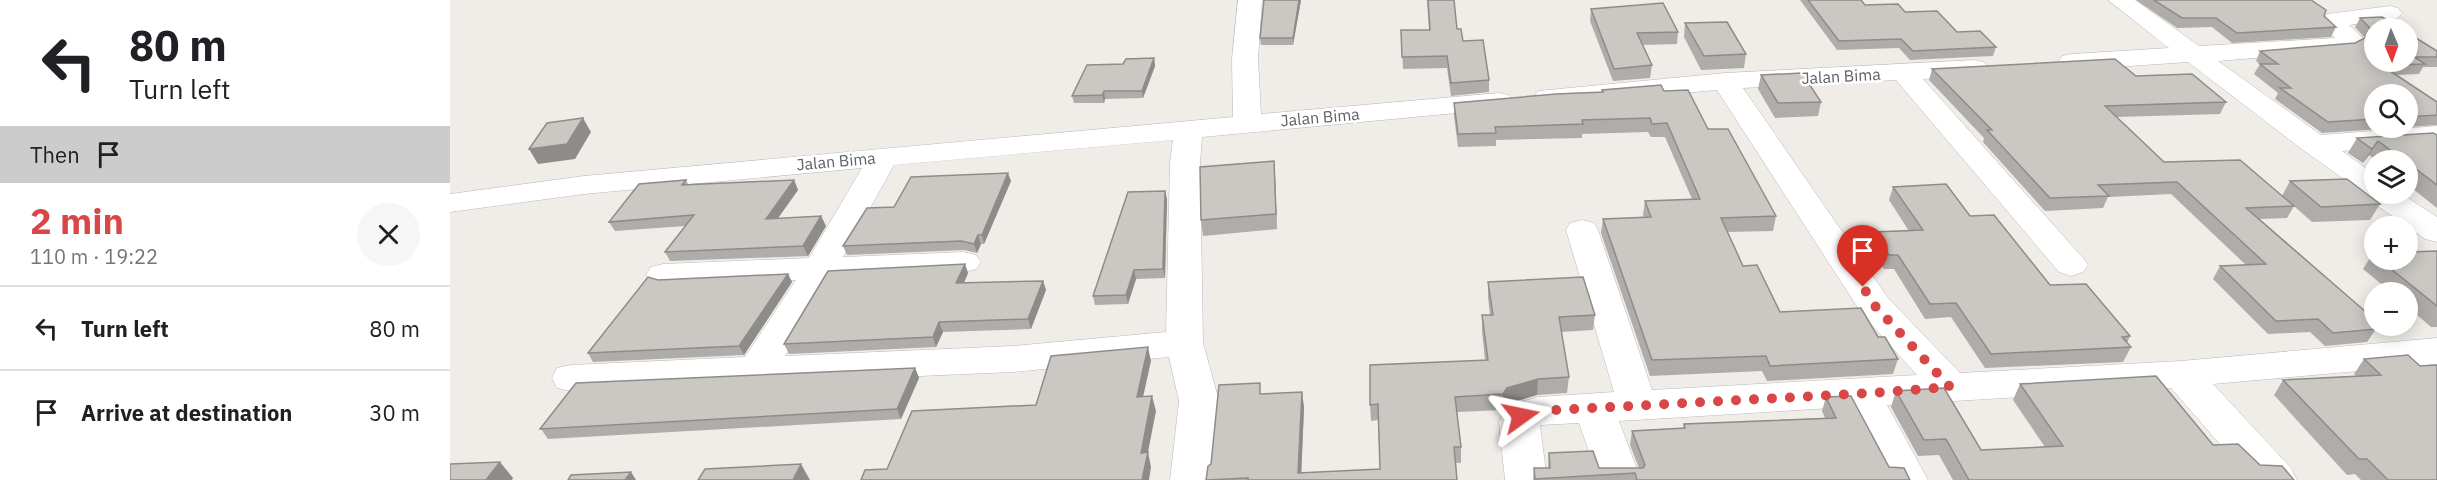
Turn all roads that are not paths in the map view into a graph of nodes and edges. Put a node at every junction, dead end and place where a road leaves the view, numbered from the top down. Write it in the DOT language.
graph roads {
  1 [pos="1250,0"];
  2 [pos="2120,0"];
  3 [pos="2390,13"];
  4 [pos="2193,54"];
  5 [pos="2043,64"];
  6 [pos="1996,67"];
  7 [pos="1904,73"];
  8 [pos="1725,81"];
  9 [pos="1247,123"];
  10 [pos="1189,128"];
  11 [pos="2437,135"];
  12 [pos="2313,144"];
  13 [pos="884,157"];
  14 [pos="2364,181"];
  15 [pos="450,203"];
  16 [pos="2396,204"];
  17 [pos="1582,230"];
  18 [pos="2437,232"];
  19 [pos="964,262"];
  20 [pos="2071,265"];
  21 [pos="819,269"];
  22 [pos="663,275"];
  23 [pos="1184,343"];
  24 [pos="2437,351"];
  25 [pos="755,371"];
  26 [pos="2181,374"];
  27 [pos="571,378"];
  28 [pos="1950,387"];
  29 [pos="1861,393"];
  30 [pos="1637,405"];
  31 [pos="1594,408"];
  32 [pos="1191,480"];
  33 [pos="1526,480"];
  34 [pos="1620,480"];
  35 [pos="1907,480"];
  36 [pos="2276,480"];
  1 -- 9 [label="street"];
  2 -- 4 [label="street"];
  3 -- 4 [label="street"];
  4 -- 5 [label="street"];
  4 -- 12 [label="street"];
  6 -- 7 [label="street, Jalan Bima"];
  7 -- 8 [label="street, Jalan Bima"];
  7 -- 20 [label="street"];
  8 -- 9 [label="street, Jalan Bima"];
  8 -- 28 [label="street"];
  9 -- 10 [label="street, Jalan Bima"];
  10 -- 13 [label="street, Jalan Bima"];
  10 -- 23 [label="street"];
  11 -- 12 [label="street"];
  12 -- 14 [label="street"];
  13 -- 15 [label="street, Jalan Bima"];
  13 -- 21 [label="street"];
  16 -- 18 [label="street"];
  17 -- 30 [label="street"];
  19 -- 21 [label="street"];
  21 -- 22 [label="street"];
  21 -- 25 [label="street"];
  23 -- 25 [label="street"];
  23 -- 32 [label="street"];
  24 -- 26 [label="street"];
  25 -- 27 [label="street"];
  26 -- 28 [label="street"];
  26 -- 36 [label="street"];
  28 -- 29 [label="street"];
  29 -- 30 [label="street"];
  29 -- 35 [label="street"];
  30 -- 31 [label="street"];
  31 -- 33 [label="street"];
  31 -- 34 [label="street"];
}
